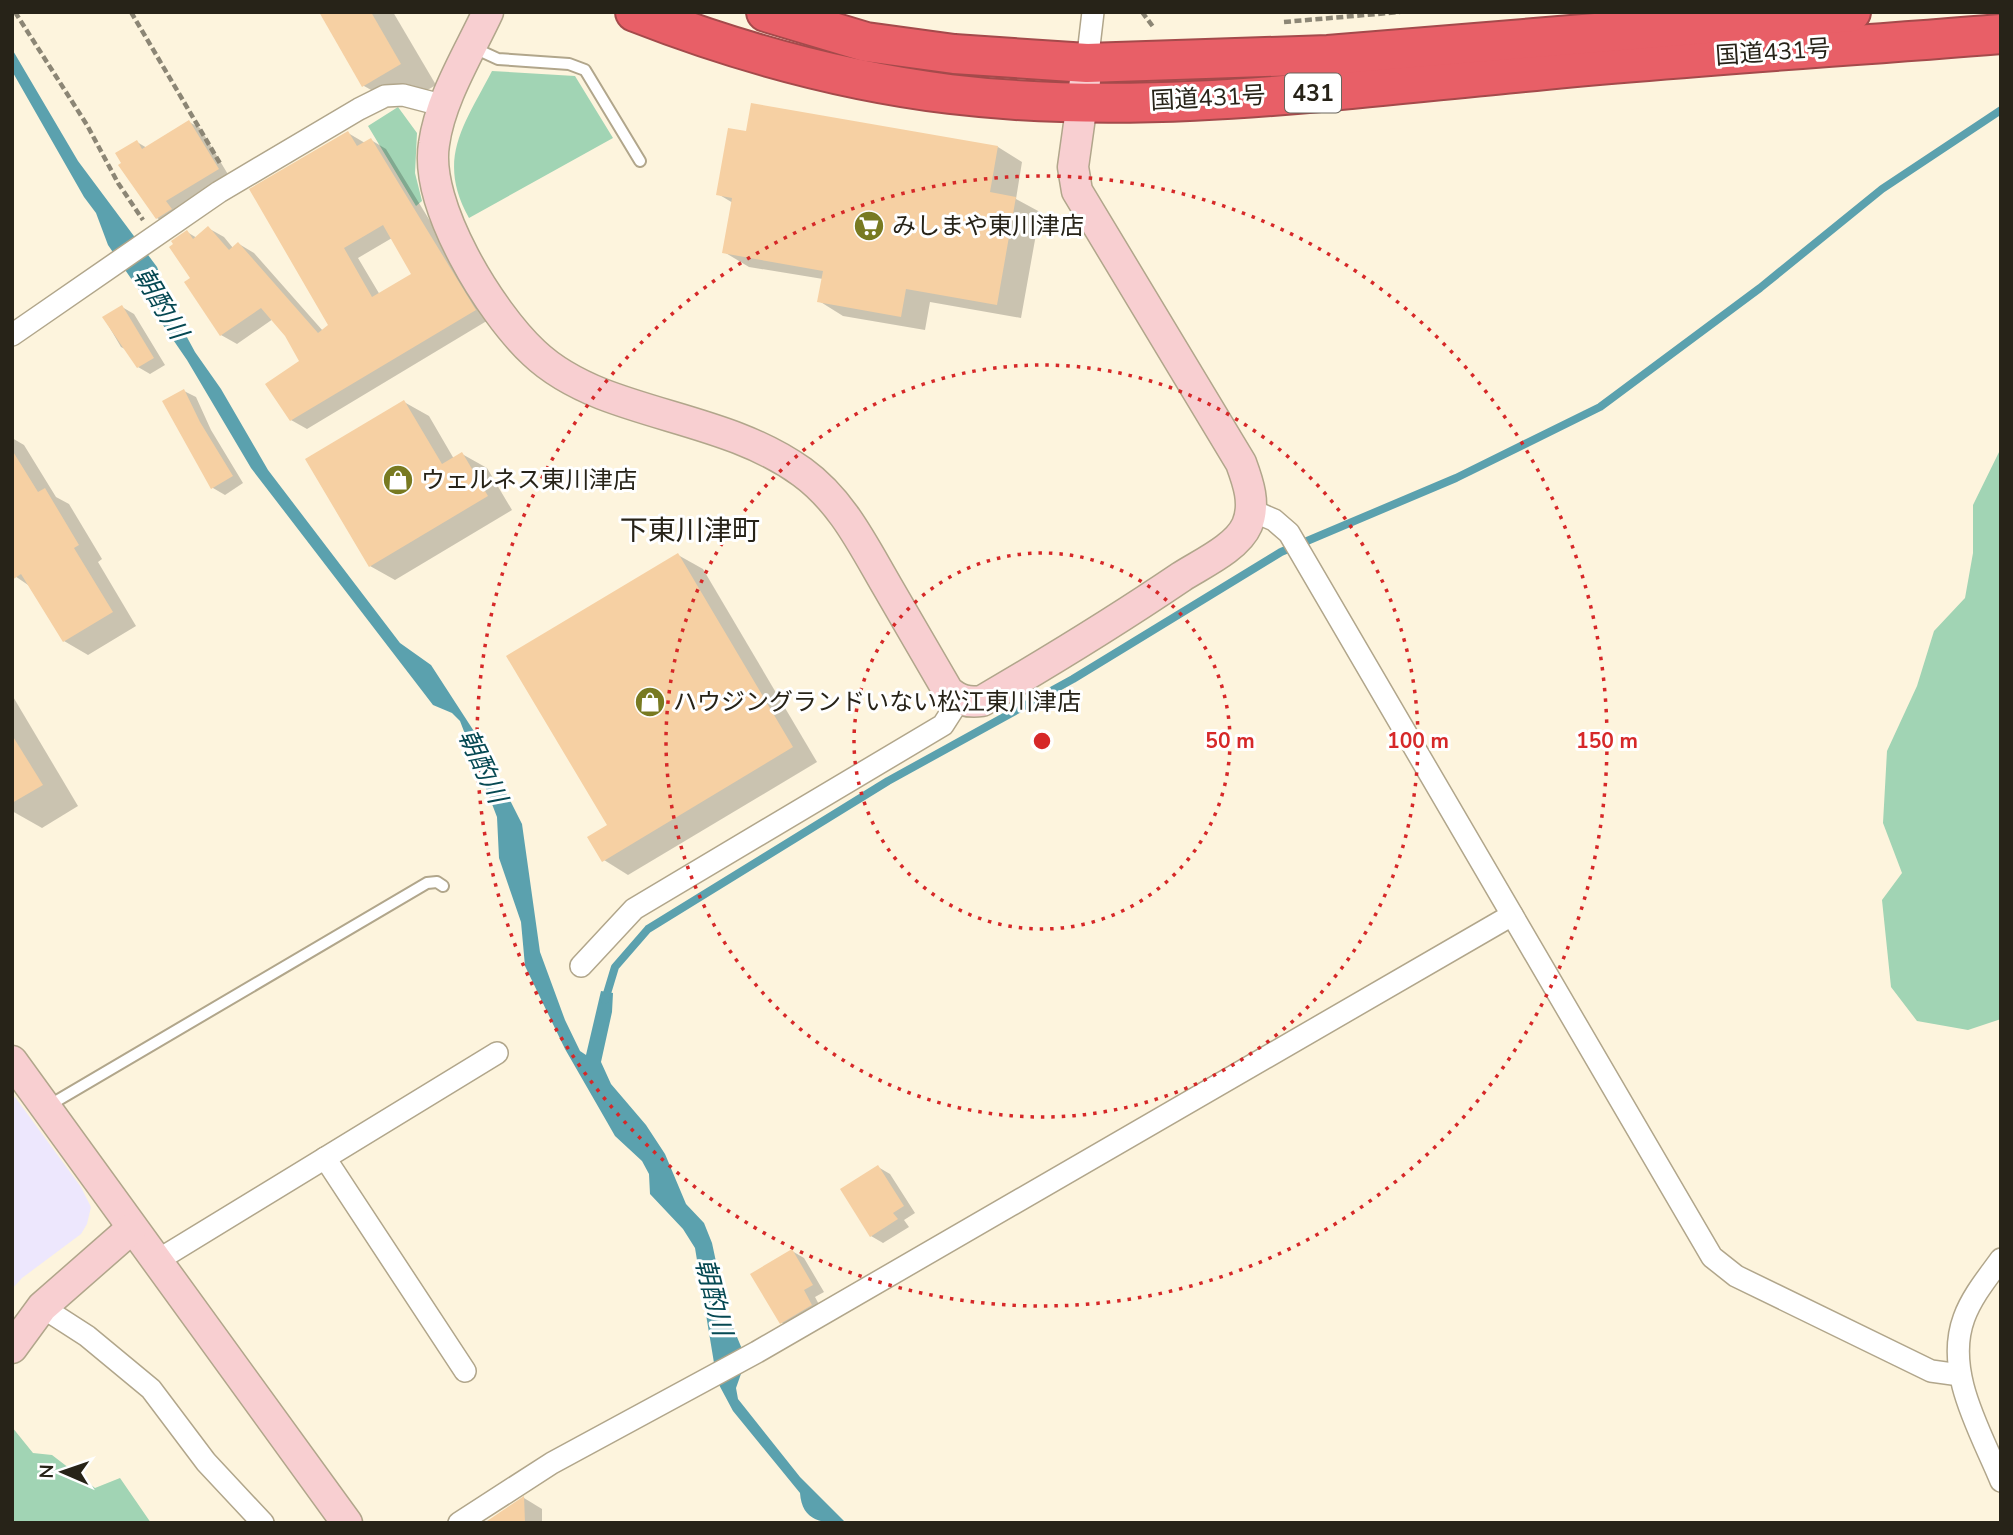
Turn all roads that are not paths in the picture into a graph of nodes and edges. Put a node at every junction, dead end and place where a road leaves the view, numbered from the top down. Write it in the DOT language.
graph roads {
  1 [pos="488,12"];
  2 [pos="635,12"];
  3 [pos="766,12"];
  4 [pos="1093,12"];
  5 [pos="1851,12"];
  6 [pos="2001,34"];
  7 [pos="472,47"];
  8 [pos="1087,63"];
  9 [pos="1082,100"];
  10 [pos="445,106"];
  11 [pos="640,160"];
  12 [pos="12,335"];
  13 [pos="1251,510"];
  14 [pos="959,700"];
  15 [pos="443,886"];
  16 [pos="1512,915"];
  17 [pos="581,965"];
  18 [pos="497,1054"];
  19 [pos="12,1061"];
  20 [pos="45,1108"];
  21 [pos="325,1158"];
  22 [pos="131,1229"];
  23 [pos="2001,1259"];
  24 [pos="155,1262"];
  25 [pos="42,1307"];
  26 [pos="12,1348"];
  27 [pos="465,1371"];
  28 [pos="1960,1375"];
  29 [pos="2001,1481"];
  30 [pos="263,1523"];
  31 [pos="346,1523"];
  32 [pos="459,1523"];
  1 -- 7 [label="street"];
  2 -- 9 [label="highway, 国道431号 / 431"];
  3 -- 8 [label="highway, 国道431号 / 431"];
  4 -- 8 [label="street"];
  5 -- 8 [label="highway, 国道431号 / 431"];
  6 -- 9 [label="highway, 国道431号 / 431"];
  7 -- 10 [label="street"];
  7 -- 11 [label="lane"];
  8 -- 9 [label="street"];
  9 -- 13 [label="street"];
  10 -- 12 [label="street"];
  10 -- 14 [label="street"];
  13 -- 14 [label="street"];
  13 -- 16 [label="street"];
  14 -- 17 [label="street"];
  15 -- 20 [label="lane"];
  16 -- 28 [label="street"];
  16 -- 32 [label="street"];
  18 -- 21 [label="street"];
  19 -- 20 [label="street"];
  20 -- 22 [label="street"];
  21 -- 24 [label="street"];
  21 -- 27 [label="street"];
  22 -- 24 [label="street"];
  22 -- 25 [label="street"];
  23 -- 28 [label="street"];
  24 -- 31 [label="street"];
  25 -- 26 [label="street"];
  25 -- 30 [label="street"];
  28 -- 29 [label="street"];
}
